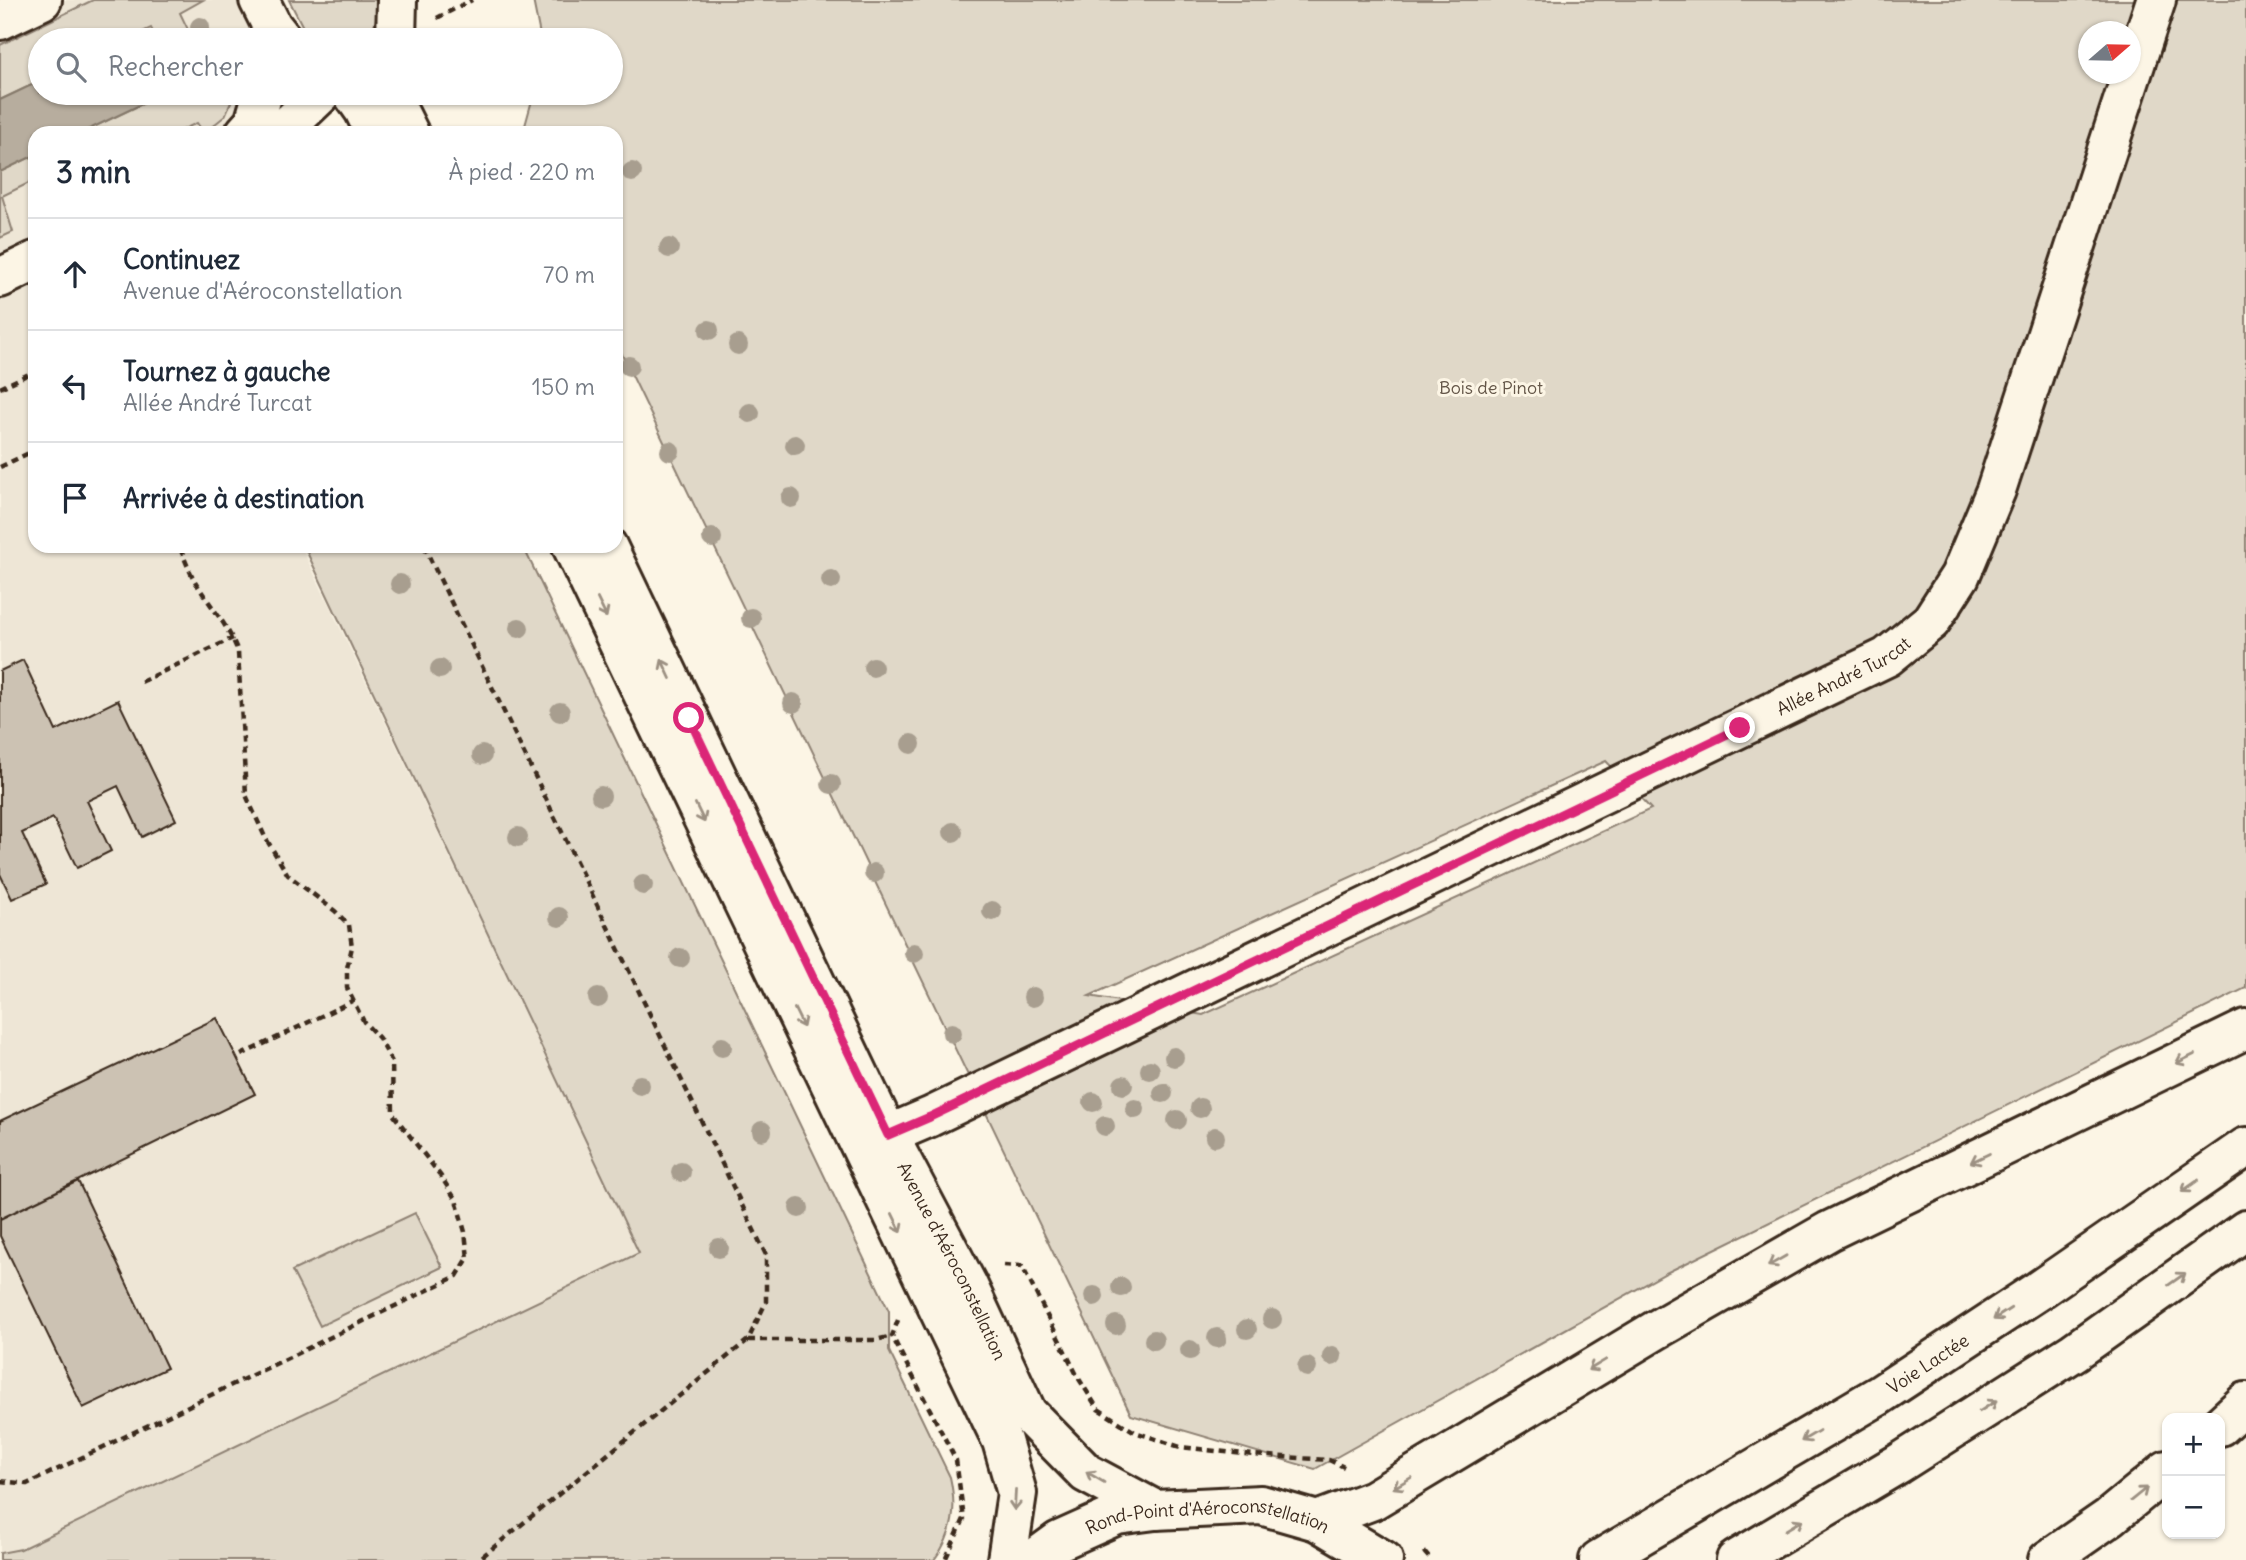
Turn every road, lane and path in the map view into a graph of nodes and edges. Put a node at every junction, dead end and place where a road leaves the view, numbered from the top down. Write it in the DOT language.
graph roads {
  1 [pos="42,0"];
  2 [pos="397,0"];
  3 [pos="472,0"];
  4 [pos="2155,0"];
  5 [pos="436,18"];
  6 [pos="0,20"];
  7 [pos="396,28"];
  8 [pos="259,105"];
  9 [pos="309,105"];
  10 [pos="360,105"];
  11 [pos="395,105"];
  12 [pos="251,126"];
  13 [pos="287,126"];
  14 [pos="372,126"];
  15 [pos="406,126"];
  16 [pos="28,264"];
  17 [pos="0,278"];
  18 [pos="28,374"];
  19 [pos="0,388"];
  20 [pos="28,453"];
  21 [pos="0,467"];
  22 [pos="182,553"];
  23 [pos="427,553"];
  24 [pos="575,553"];
  25 [pos="610,553"];
  26 [pos="233,638"];
  27 [pos="141,682"];
  28 [pos="352,1001"];
  29 [pos="2246,1029"];
  30 [pos="241,1055"];
  31 [pos="888,1135"];
  32 [pos="2246,1147"];
  33 [pos="2246,1230"];
  34 [pos="1004,1265"];
  35 [pos="898,1320"];
  36 [pos="892,1336"];
  37 [pos="748,1340"];
  38 [pos="2246,1402"];
  39 [pos="2225,1421"];
  40 [pos="1350,1470"];
  41 [pos="2162,1474"];
  42 [pos="0,1481"];
  43 [pos="1155,1510"];
  44 [pos="1317,1521"];
  45 [pos="1424,1552"];
  46 [pos="478,1560"];
  47 [pos="945,1560"];
  48 [pos="1007,1560"];
  49 [pos="1033,1560"];
  50 [pos="1382,1560"];
  51 [pos="1432,1560"];
  52 [pos="1599,1560"];
  53 [pos="1736,1560"];
  54 [pos="2048,1560"];
  1 -- 6 [label="main road"];
  2 -- 7 [label="main road"];
  3 -- 5 [label="path"];
  4 -- 31 [label="main road, Allée André Turcat"];
  8 -- 12 [label="main road"];
  9 -- 13 [label="main road"];
  10 -- 14 [label="main road"];
  11 -- 15 [label="main road"];
  16 -- 17 [label="main road"];
  18 -- 19 [label="path"];
  20 -- 21 [label="path"];
  22 -- 26 [label="path"];
  23 -- 37 [label="path"];
  24 -- 48 [label="main road, Avenue d'Aéroconstellation, one-way"];
  31 -- 25 [label="main road, Avenue d'Aéroconstellation, one-way"];
  26 -- 27 [label="path"];
  26 -- 28 [label="path"];
  28 -- 30 [label="path"];
  28 -- 42 [label="path"];
  29 -- 44 [label="main road, one-way"];
  43 -- 31 [label="main road, Avenue d'Aéroconstellation, one-way"];
  32 -- 52 [label="main road, Voie Lactée, one-way"];
  53 -- 33 [label="main road, one-way"];
  34 -- 40 [label="path"];
  35 -- 36 [label="path"];
  36 -- 37 [label="path"];
  36 -- 47 [label="path"];
  37 -- 46 [label="path"];
  38 -- 39 [label="main road"];
  54 -- 41 [label="main road, one-way"];
  43 -- 44 [label="main road, Rond-Point d'Aéroconstellation"];
  43 -- 49 [label="main road, Rond-Point d'Aéroconstellation"];
  44 -- 50 [label="main road, Rond-Point d'Aéroconstellation"];
  45 -- 51 [label="path"];
}
